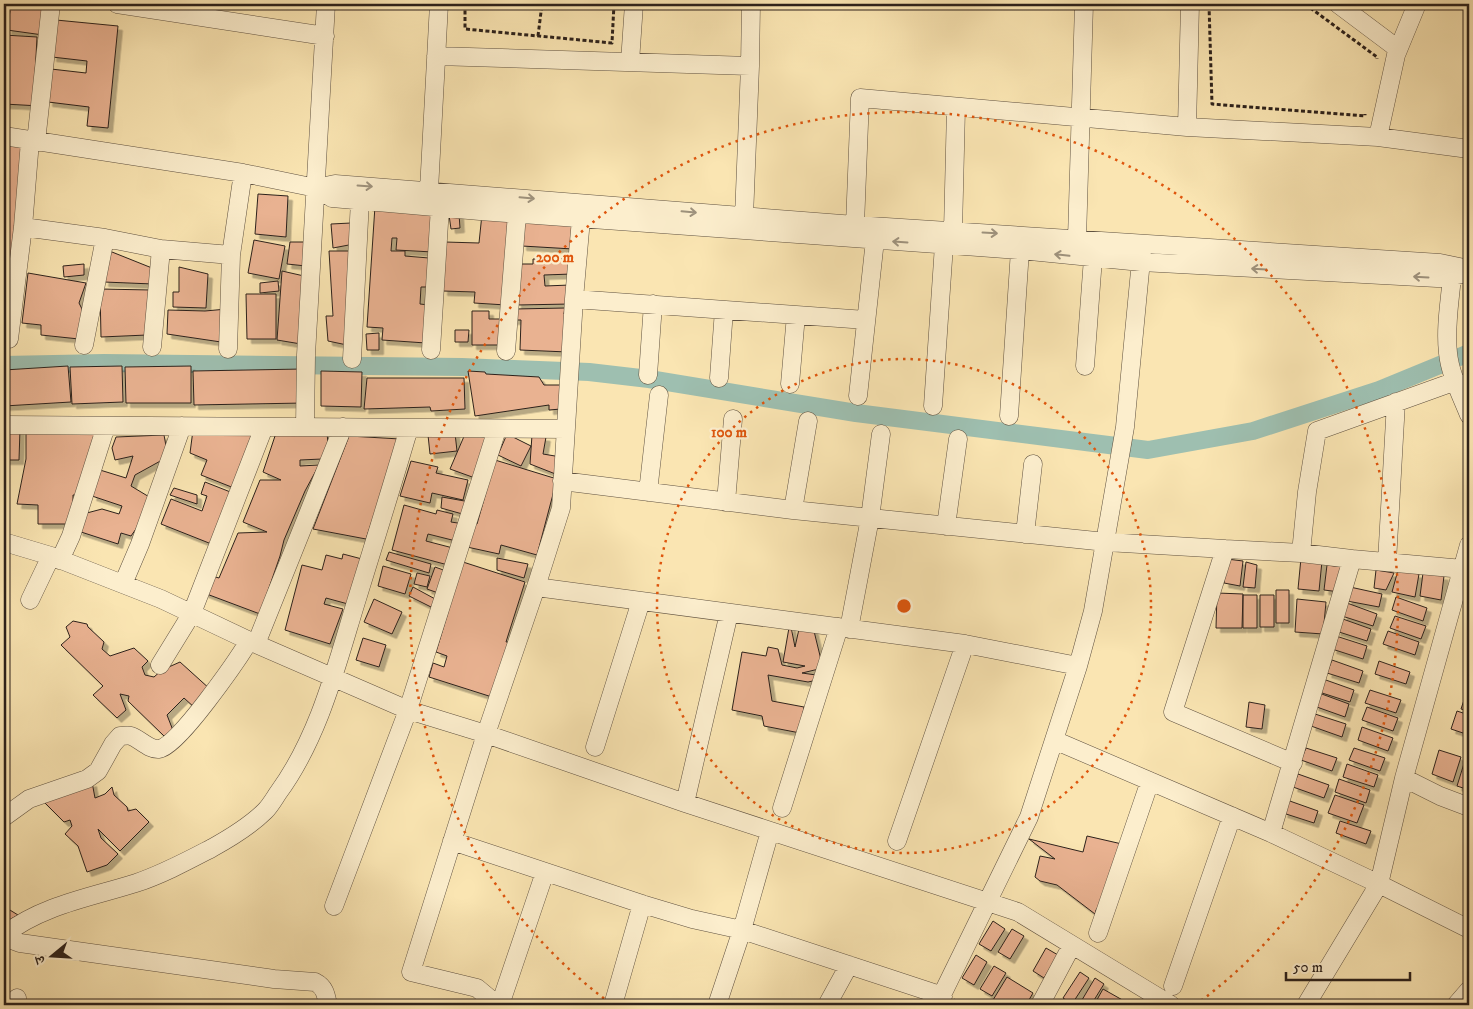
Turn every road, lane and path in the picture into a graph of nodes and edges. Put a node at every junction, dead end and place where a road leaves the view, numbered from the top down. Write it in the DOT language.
graph roads {
  1 [pos="51,4"];
  2 [pos="117,4"];
  3 [pos="326,4"];
  4 [pos="439,4"];
  5 [pos="465,4"];
  6 [pos="542,4"];
  7 [pos="614,4"];
  8 [pos="634,4"];
  9 [pos="751,4"];
  10 [pos="1084,4"];
  11 [pos="1190,4"];
  12 [pos="1231,4"];
  13 [pos="1305,4"];
  14 [pos="1338,4"];
  15 [pos="1417,4"];
  16 [pos="197,10"];
  17 [pos="325,36"];
  18 [pos="538,36"];
  19 [pos="1398,49"];
  20 [pos="436,56"];
  21 [pos="630,62"];
  22 [pos="750,66"];
  23 [pos="1375,67"];
  24 [pos="1367,106"];
  25 [pos="956,108"];
  26 [pos="1081,118"];
  27 [pos="1188,127"];
  28 [pos="4,136"];
  29 [pos="1378,138"];
  30 [pos="33,141"];
  31 [pos="1469,149"];
  32 [pos="243,173"];
  33 [pos="316,188"];
  34 [pos="428,190"];
  35 [pos="360,200"];
  36 [pos="440,207"];
  37 [pos="517,214"];
  38 [pos="744,217"];
  39 [pos="581,219"];
  40 [pos="855,225"];
  41 [pos="23,227"];
  42 [pos="104,238"];
  43 [pos="948,238"];
  44 [pos="1077,239"];
  45 [pos="875,240"];
  46 [pos="1143,243"];
  47 [pos="161,249"];
  48 [pos="1020,250"];
  49 [pos="231,255"];
  50 [pos="1093,258"];
  51 [pos="1141,262"];
  52 [pos="1464,273"];
  53 [pos="574,299"];
  54 [pos="653,304"];
  55 [pos="724,310"];
  56 [pos="796,315"];
  57 [pos="866,320"];
  58 [pos="9,339"];
  59 [pos="84,345"];
  60 [pos="152,347"];
  61 [pos="228,348"];
  62 [pos="431,350"];
  63 [pos="506,351"];
  64 [pos="352,359"];
  65 [pos="1085,366"];
  66 [pos="648,375"];
  67 [pos="719,378"];
  68 [pos="1455,378"];
  69 [pos="790,384"];
  70 [pos="659,394"];
  71 [pos="858,396"];
  72 [pos="1396,402"];
  73 [pos="933,406"];
  74 [pos="1469,415"];
  75 [pos="1009,416"];
  76 [pos="733,418"];
  77 [pos="808,421"];
  78 [pos="4,425"];
  79 [pos="106,426"];
  80 [pos="182,426"];
  81 [pos="305,426"];
  82 [pos="264,427"];
  83 [pos="343,427"];
  84 [pos="409,428"];
  85 [pos="497,429"];
  86 [pos="566,429"];
  87 [pos="881,434"];
  88 [pos="958,439"];
  89 [pos="1033,464"];
  90 [pos="562,481"];
  91 [pos="648,492"];
  92 [pos="726,502"];
  93 [pos="793,510"];
  94 [pos="870,518"];
  95 [pos="946,526"];
  96 [pos="1025,534"];
  97 [pos="4,542"];
  98 [pos="1106,542"];
  99 [pos="1469,545"];
  100 [pos="1225,549"];
  101 [pos="1301,553"];
  102 [pos="55,558"];
  103 [pos="1352,559"];
  104 [pos="1387,562"];
  105 [pos="1463,569"];
  106 [pos="123,584"];
  107 [pos="536,587"];
  108 [pos="30,600"];
  109 [pos="641,601"];
  110 [pos="729,612"];
  111 [pos="192,613"];
  112 [pos="844,628"];
  113 [pos="253,643"];
  114 [pos="965,644"];
  115 [pos="160,665"];
  116 [pos="1078,666"];
  117 [pos="333,678"];
  118 [pos="408,710"];
  119 [pos="486,734"];
  120 [pos="1054,740"];
  121 [pos="595,748"];
  122 [pos="1293,763"];
  123 [pos="1404,778"];
  124 [pos="1150,781"];
  125 [pos="685,803"];
  126 [pos="1469,807"];
  127 [pos="782,808"];
  128 [pos="1232,816"];
  129 [pos="4,817"];
  130 [pos="770,831"];
  131 [pos="1271,833"];
  132 [pos="452,840"];
  133 [pos="897,840"];
  134 [pos="545,872"];
  135 [pos="1379,884"];
  136 [pos="990,898"];
  137 [pos="642,904"];
  138 [pos="334,906"];
  139 [pos="742,930"];
  140 [pos="1469,930"];
  141 [pos="1098,933"];
  142 [pos="4,936"];
  143 [pos="1072,945"];
  144 [pos="849,965"];
  145 [pos="1173,986"];
  146 [pos="1469,990"];
  147 [pos="940,1000"];
  148 [pos="328,1005"];
  149 [pos="495,1005"];
  150 [pos="500,1005"];
  151 [pos="613,1005"];
  152 [pos="717,1005"];
  153 [pos="827,1005"];
  154 [pos="1040,1005"];
  155 [pos="1171,1005"];
  156 [pos="1306,1005"];
  157 [pos="1456,1005"];
  1 -- 30 [label="street"];
  2 -- 16 [label="street"];
  3 -- 17 [label="street"];
  4 -- 20 [label="street"];
  5 -- 18 [label="path"];
  6 -- 18 [label="path"];
  7 -- 18 [label="path"];
  8 -- 21 [label="street"];
  9 -- 22 [label="street"];
  10 -- 26 [label="street"];
  11 -- 27 [label="street"];
  12 -- 24 [label="path"];
  13 -- 23 [label="path"];
  14 -- 19 [label="street"];
  15 -- 19 [label="street"];
  16 -- 17 [label="street"];
  17 -- 33 [label="street"];
  19 -- 29 [label="street"];
  20 -- 21 [label="street"];
  20 -- 34 [label="street"];
  21 -- 22 [label="street"];
  22 -- 38 [label="street"];
  25 -- 26 [label="street"];
  25 -- 40 [label="street"];
  25 -- 43 [label="street"];
  26 -- 27 [label="street"];
  26 -- 44 [label="street"];
  27 -- 29 [label="street"];
  28 -- 30 [label="street"];
  29 -- 31 [label="street"];
  30 -- 32 [label="street"];
  30 -- 41 [label="street"];
  32 -- 33 [label="street"];
  32 -- 49 [label="street"];
  33 -- 34 [label="street, one-way"];
  33 -- 35 [label="street"];
  33 -- 81 [label="street"];
  34 -- 38 [label="street, one-way"];
  35 -- 36 [label="street"];
  35 -- 64 [label="street"];
  36 -- 37 [label="street"];
  36 -- 62 [label="street"];
  37 -- 39 [label="street"];
  37 -- 63 [label="street"];
  38 -- 40 [label="street"];
  39 -- 45 [label="street"];
  39 -- 53 [label="street"];
  40 -- 43 [label="street"];
  41 -- 42 [label="street"];
  41 -- 58 [label="street"];
  42 -- 47 [label="street"];
  42 -- 59 [label="street"];
  43 -- 44 [label="street, one-way"];
  43 -- 45 [label="street, one-way"];
  43 -- 48 [label="street"];
  43 -- 73 [label="street"];
  44 -- 46 [label="street"];
  45 -- 57 [label="street"];
  46 -- 51 [label="street"];
  46 -- 52 [label="street"];
  47 -- 49 [label="street"];
  47 -- 60 [label="street"];
  50 -- 48 [label="street, one-way"];
  48 -- 75 [label="street"];
  49 -- 61 [label="street"];
  50 -- 51 [label="street"];
  50 -- 65 [label="street"];
  52 -- 51 [label="street, one-way"];
  51 -- 98 [label="street"];
  52 -- 68 [label="street"];
  53 -- 54 [label="street"];
  53 -- 86 [label="street"];
  54 -- 55 [label="street"];
  54 -- 66 [label="street"];
  55 -- 56 [label="street"];
  55 -- 67 [label="street"];
  56 -- 57 [label="street"];
  56 -- 69 [label="street"];
  57 -- 71 [label="street"];
  68 -- 72 [label="street"];
  68 -- 74 [label="street"];
  70 -- 91 [label="street"];
  72 -- 101 [label="street"];
  72 -- 104 [label="street"];
  76 -- 92 [label="street"];
  77 -- 93 [label="street"];
  78 -- 79 [label="street"];
  79 -- 80 [label="street"];
  79 -- 102 [label="street"];
  80 -- 82 [label="street"];
  80 -- 106 [label="street"];
  81 -- 82 [label="street"];
  81 -- 83 [label="street"];
  82 -- 111 [label="street"];
  83 -- 84 [label="street"];
  83 -- 113 [label="street"];
  84 -- 85 [label="street"];
  84 -- 117 [label="street"];
  85 -- 86 [label="street"];
  85 -- 118 [label="street"];
  86 -- 90 [label="street"];
  87 -- 94 [label="street"];
  88 -- 95 [label="street"];
  89 -- 96 [label="street"];
  90 -- 91 [label="street"];
  90 -- 107 [label="street"];
  91 -- 92 [label="street"];
  92 -- 93 [label="street"];
  93 -- 94 [label="street"];
  94 -- 95 [label="street"];
  94 -- 112 [label="street"];
  95 -- 96 [label="street"];
  96 -- 98 [label="street"];
  97 -- 102 [label="street"];
  98 -- 100 [label="street"];
  98 -- 116 [label="street"];
  99 -- 105 [label="street"];
  100 -- 101 [label="street"];
  100 -- 122 [label="street"];
  101 -- 103 [label="street"];
  102 -- 106 [label="street"];
  102 -- 108 [label="street"];
  103 -- 104 [label="street"];
  103 -- 122 [label="street"];
  104 -- 105 [label="street"];
  105 -- 123 [label="street"];
  106 -- 111 [label="street"];
  107 -- 109 [label="street"];
  107 -- 119 [label="street"];
  109 -- 110 [label="street"];
  109 -- 121 [label="street"];
  110 -- 112 [label="street"];
  110 -- 125 [label="street"];
  111 -- 113 [label="street"];
  111 -- 115 [label="street"];
  112 -- 114 [label="street"];
  112 -- 127 [label="street"];
  113 -- 117 [label="street"];
  113 -- 129 [label="street"];
  114 -- 116 [label="street"];
  114 -- 133 [label="street"];
  116 -- 120 [label="street"];
  117 -- 118 [label="street"];
  117 -- 142 [label="street"];
  118 -- 119 [label="street"];
  118 -- 138 [label="street"];
  119 -- 125 [label="street"];
  119 -- 132 [label="street"];
  120 -- 124 [label="street"];
  120 -- 136 [label="street"];
  122 -- 131 [label="street"];
  123 -- 126 [label="street"];
  123 -- 135 [label="street"];
  124 -- 128 [label="street"];
  124 -- 141 [label="street"];
  125 -- 130 [label="street"];
  128 -- 131 [label="street"];
  128 -- 145 [label="street"];
  130 -- 136 [label="street"];
  130 -- 139 [label="street"];
  131 -- 135 [label="street"];
  132 -- 134 [label="street"];
  132 -- 149 [label="street"];
  134 -- 137 [label="street"];
  134 -- 150 [label="street"];
  135 -- 140 [label="street"];
  135 -- 156 [label="street"];
  136 -- 143 [label="street"];
  136 -- 147 [label="street"];
  137 -- 139 [label="street"];
  137 -- 151 [label="street"];
  139 -- 144 [label="street"];
  139 -- 152 [label="street"];
  142 -- 148 [label="street"];
  143 -- 154 [label="street"];
  143 -- 155 [label="street"];
  144 -- 147 [label="street"];
  144 -- 153 [label="street"];
  146 -- 157 [label="street"];
}
